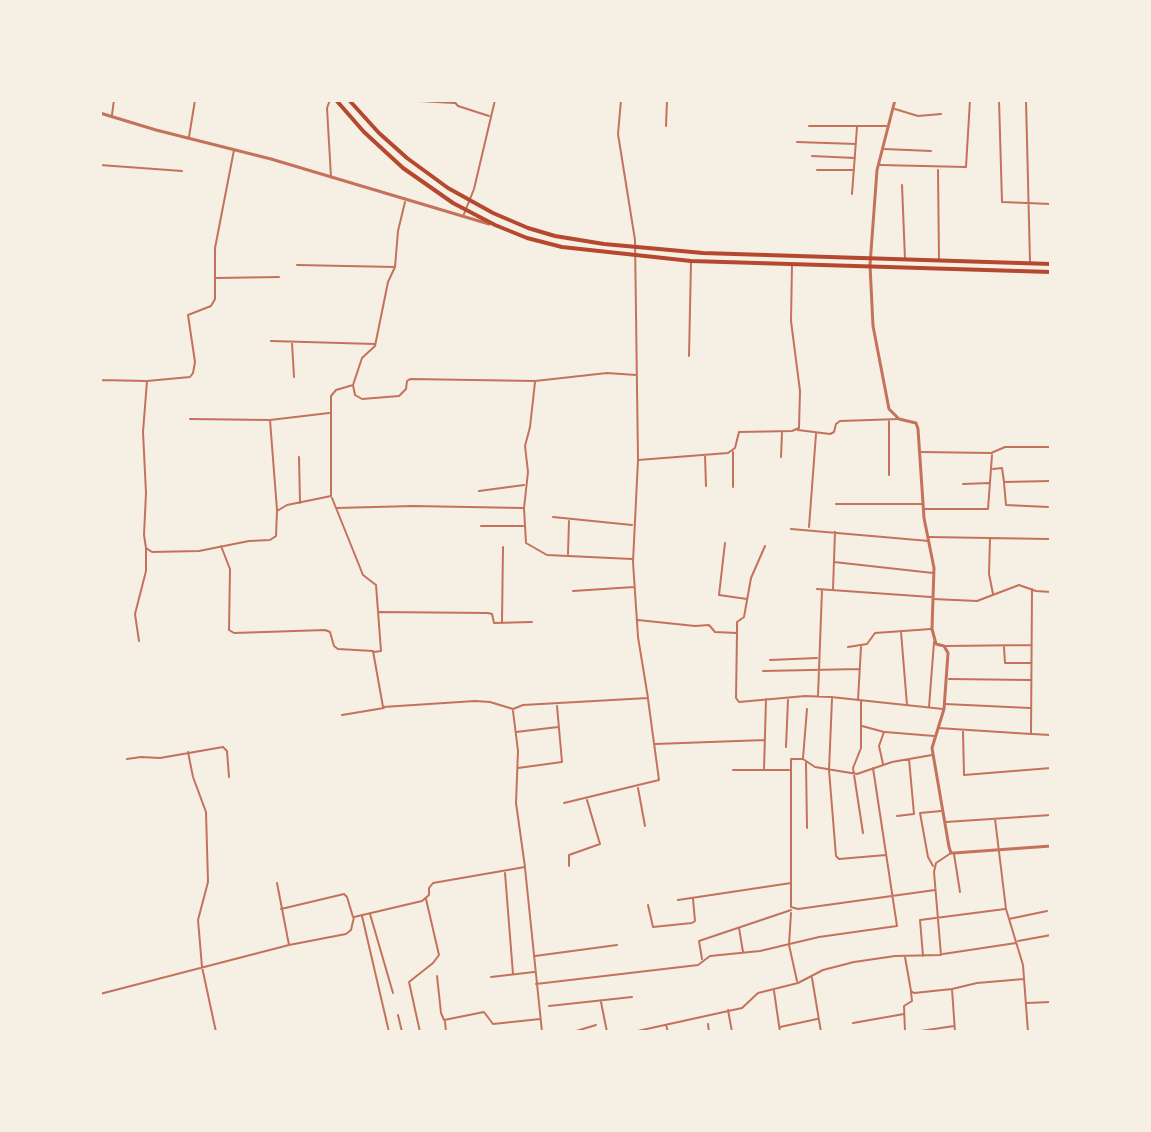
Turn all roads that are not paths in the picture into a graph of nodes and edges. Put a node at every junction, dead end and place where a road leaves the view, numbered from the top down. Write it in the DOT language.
graph roads {
  1 [pos="114,100"];
  2 [pos="195,100"];
  3 [pos="333,100"];
  4 [pos="349,100"];
  5 [pos="402,100"];
  6 [pos="495,100"];
  7 [pos="621,100"];
  8 [pos="667,100"];
  9 [pos="895,100"];
  10 [pos="970,100"];
  11 [pos="999,100"];
  12 [pos="1026,100"];
  13 [pos="453,102"];
  14 [pos="894,108"];
  15 [pos="100,113"];
  16 [pos="941,114"];
  17 [pos="112,116"];
  18 [pos="490,116"];
  19 [pos="666,126"];
  20 [pos="809,126"];
  21 [pos="857,126"];
  22 [pos="889,126"];
  23 [pos="189,138"];
  24 [pos="797,142"];
  25 [pos="857,144"];
  26 [pos="883,149"];
  27 [pos="234,150"];
  28 [pos="931,151"];
  29 [pos="812,156"];
  30 [pos="856,158"];
  31 [pos="100,165"];
  32 [pos="879,165"];
  33 [pos="418,168"];
  34 [pos="938,168"];
  35 [pos="817,170"];
  36 [pos="855,170"];
  37 [pos="182,171"];
  38 [pos="413,176"];
  39 [pos="331,177"];
  40 [pos="902,185"];
  41 [pos="852,194"];
  42 [pos="405,200"];
  43 [pos="470,201"];
  44 [pos="1028,204"];
  45 [pos="1051,204"];
  46 [pos="466,211"];
  47 [pos="463,217"];
  48 [pos="495,225"];
  49 [pos="635,247"];
  50 [pos="635,256"];
  51 [pos="905,260"];
  52 [pos="691,261"];
  53 [pos="939,261"];
  54 [pos="870,262"];
  55 [pos="792,263"];
  56 [pos="1030,263"];
  57 [pos="1051,264"];
  58 [pos="297,265"];
  59 [pos="395,267"];
  60 [pos="1051,272"];
  61 [pos="279,277"];
  62 [pos="215,278"];
  63 [pos="271,341"];
  64 [pos="291,341"];
  65 [pos="376,344"];
  66 [pos="689,356"];
  67 [pos="100,366"];
  68 [pos="637,375"];
  69 [pos="294,377"];
  70 [pos="101,380"];
  71 [pos="147,381"];
  72 [pos="535,381"];
  73 [pos="353,385"];
  74 [pos="100,388"];
  75 [pos="330,413"];
  76 [pos="190,419"];
  77 [pos="889,419"];
  78 [pos="899,419"];
  79 [pos="270,420"];
  80 [pos="782,430"];
  81 [pos="797,430"];
  82 [pos="816,432"];
  83 [pos="1049,447"];
  84 [pos="733,451"];
  85 [pos="920,452"];
  86 [pos="993,452"];
  87 [pos="705,454"];
  88 [pos="299,457"];
  89 [pos="781,457"];
  90 [pos="638,460"];
  91 [pos="991,469"];
  92 [pos="889,475"];
  93 [pos="1051,481"];
  94 [pos="1004,482"];
  95 [pos="990,483"];
  96 [pos="963,484"];
  97 [pos="525,485"];
  98 [pos="706,486"];
  99 [pos="733,487"];
  100 [pos="479,491"];
  101 [pos="331,496"];
  102 [pos="300,503"];
  103 [pos="836,504"];
  104 [pos="924,507"];
  105 [pos="1048,507"];
  106 [pos="336,508"];
  107 [pos="524,508"];
  108 [pos="277,511"];
  109 [pos="553,517"];
  110 [pos="569,521"];
  111 [pos="633,525"];
  112 [pos="481,526"];
  113 [pos="524,526"];
  114 [pos="791,529"];
  115 [pos="809,529"];
  116 [pos="835,532"];
  117 [pos="990,538"];
  118 [pos="928,539"];
  119 [pos="1049,539"];
  120 [pos="725,543"];
  121 [pos="221,546"];
  122 [pos="765,546"];
  123 [pos="503,547"];
  124 [pos="146,548"];
  125 [pos="568,556"];
  126 [pos="633,559"];
  127 [pos="834,562"];
  128 [pos="934,574"];
  129 [pos="635,586"];
  130 [pos="817,589"];
  131 [pos="822,589"];
  132 [pos="1032,589"];
  133 [pos="833,590"];
  134 [pos="573,591"];
  135 [pos="1051,592"];
  136 [pos="994,596"];
  137 [pos="933,598"];
  138 [pos="747,599"];
  139 [pos="377,612"];
  140 [pos="637,620"];
  141 [pos="532,622"];
  142 [pos="502,623"];
  143 [pos="932,629"];
  144 [pos="901,631"];
  145 [pos="737,633"];
  146 [pos="934,640"];
  147 [pos="139,641"];
  148 [pos="1031,645"];
  149 [pos="861,646"];
  150 [pos="944,646"];
  151 [pos="1004,646"];
  152 [pos="848,647"];
  153 [pos="374,652"];
  154 [pos="818,658"];
  155 [pos="770,660"];
  156 [pos="1031,663"];
  157 [pos="818,669"];
  158 [pos="859,669"];
  159 [pos="763,671"];
  160 [pos="946,679"];
  161 [pos="1032,680"];
  162 [pos="818,697"];
  163 [pos="832,697"];
  164 [pos="648,698"];
  165 [pos="788,698"];
  166 [pos="766,699"];
  167 [pos="859,700"];
  168 [pos="557,705"];
  169 [pos="907,705"];
  170 [pos="944,707"];
  171 [pos="385,708"];
  172 [pos="929,708"];
  173 [pos="1031,708"];
  174 [pos="513,709"];
  175 [pos="807,709"];
  176 [pos="342,715"];
  177 [pos="860,726"];
  178 [pos="559,727"];
  179 [pos="938,728"];
  180 [pos="963,730"];
  181 [pos="516,732"];
  182 [pos="884,732"];
  183 [pos="1031,734"];
  184 [pos="1051,735"];
  185 [pos="935,736"];
  186 [pos="765,740"];
  187 [pos="655,744"];
  188 [pos="786,747"];
  189 [pos="188,752"];
  190 [pos="933,754"];
  191 [pos="909,758"];
  192 [pos="127,759"];
  193 [pos="804,761"];
  194 [pos="883,764"];
  195 [pos="518,768"];
  196 [pos="873,768"];
  197 [pos="1051,768"];
  198 [pos="733,770"];
  199 [pos="764,770"];
  200 [pos="790,770"];
  201 [pos="829,770"];
  202 [pos="854,774"];
  203 [pos="229,777"];
  204 [pos="638,786"];
  205 [pos="586,798"];
  206 [pos="564,803"];
  207 [pos="943,810"];
  208 [pos="920,813"];
  209 [pos="914,814"];
  210 [pos="1051,815"];
  211 [pos="897,816"];
  212 [pos="995,819"];
  213 [pos="945,822"];
  214 [pos="645,826"];
  215 [pos="807,828"];
  216 [pos="863,833"];
  217 [pos="1051,846"];
  218 [pos="998,849"];
  219 [pos="953,853"];
  220 [pos="887,855"];
  221 [pos="569,866"];
  222 [pos="525,867"];
  223 [pos="934,867"];
  224 [pos="505,871"];
  225 [pos="277,883"];
  226 [pos="791,883"];
  227 [pos="935,890"];
  228 [pos="960,892"];
  229 [pos="893,895"];
  230 [pos="693,898"];
  231 [pos="426,899"];
  232 [pos="678,900"];
  233 [pos="648,905"];
  234 [pos="281,909"];
  235 [pos="791,909"];
  236 [pos="1006,909"];
  237 [pos="1047,911"];
  238 [pos="370,914"];
  239 [pos="362,915"];
  240 [pos="938,917"];
  241 [pos="353,918"];
  242 [pos="1009,919"];
  243 [pos="739,927"];
  244 [pos="1051,935"];
  245 [pos="1017,942"];
  246 [pos="289,945"];
  247 [pos="617,945"];
  248 [pos="789,945"];
  249 [pos="743,952"];
  250 [pos="941,955"];
  251 [pos="904,956"];
  252 [pos="923,956"];
  253 [pos="533,957"];
  254 [pos="703,962"];
  255 [pos="202,967"];
  256 [pos="535,972"];
  257 [pos="513,974"];
  258 [pos="811,975"];
  259 [pos="437,976"];
  260 [pos="491,977"];
  261 [pos="1024,979"];
  262 [pos="798,983"];
  263 [pos="536,984"];
  264 [pos="952,989"];
  265 [pos="774,990"];
  266 [pos="911,991"];
  267 [pos="393,993"];
  268 [pos="100,994"];
  269 [pos="632,997"];
  270 [pos="601,1002"];
  271 [pos="1051,1002"];
  272 [pos="1026,1003"];
  273 [pos="549,1006"];
  274 [pos="728,1010"];
  275 [pos="904,1014"];
  276 [pos="398,1015"];
  277 [pos="819,1018"];
  278 [pos="540,1019"];
  279 [pos="444,1020"];
  280 [pos="853,1023"];
  281 [pos="666,1024"];
  282 [pos="708,1024"];
  283 [pos="596,1025"];
  284 [pos="955,1026"];
  285 [pos="780,1030"];
  286 [pos="216,1032"];
  287 [pos="389,1032"];
  288 [pos="402,1032"];
  289 [pos="420,1032"];
  290 [pos="446,1032"];
  291 [pos="542,1032"];
  292 [pos="573,1032"];
  293 [pos="607,1032"];
  294 [pos="633,1032"];
  295 [pos="668,1032"];
  296 [pos="709,1032"];
  297 [pos="732,1032"];
  298 [pos="821,1032"];
  299 [pos="905,1032"];
  300 [pos="914,1032"];
  301 [pos="955,1032"];
  302 [pos="1028,1032"];
  1 -- 17 [label="street"];
  2 -- 23 [label="street"];
  3 -- 38 [label="highway"];
  3 -- 39 [label="street"];
  4 -- 33 [label="highway"];
  5 -- 13 [label="street"];
  6 -- 18 [label="street"];
  7 -- 49 [label="street"];
  8 -- 19 [label="street"];
  9 -- 14 [label="street"];
  10 -- 34 [label="street"];
  11 -- 44 [label="street"];
  12 -- 44 [label="street"];
  13 -- 18 [label="street"];
  14 -- 16 [label="street"];
  14 -- 22 [label="street"];
  15 -- 17 [label="street"];
  17 -- 23 [label="street"];
  18 -- 43 [label="street"];
  20 -- 21 [label="street"];
  21 -- 22 [label="street"];
  21 -- 25 [label="street"];
  22 -- 26 [label="street"];
  23 -- 27 [label="street"];
  24 -- 25 [label="street"];
  25 -- 30 [label="street"];
  26 -- 28 [label="street"];
  26 -- 32 [label="street"];
  27 -- 39 [label="street"];
  27 -- 62 [label="street"];
  29 -- 30 [label="street"];
  30 -- 36 [label="street"];
  31 -- 37 [label="street"];
  32 -- 34 [label="street"];
  32 -- 54 [label="street"];
  33 -- 38 [label="highway"];
  33 -- 43 [label="highway"];
  34 -- 53 [label="street"];
  35 -- 36 [label="street"];
  36 -- 41 [label="street"];
  38 -- 46 [label="highway"];
  39 -- 42 [label="street"];
  40 -- 51 [label="street"];
  42 -- 47 [label="street"];
  42 -- 59 [label="street"];
  43 -- 46 [label="street"];
  43 -- 49 [label="highway"];
  44 -- 45 [label="street"];
  44 -- 56 [label="street"];
  46 -- 47 [label="street"];
  46 -- 48 [label="highway"];
  47 -- 48 [label="street"];
  48 -- 50 [label="highway"];
  49 -- 50 [label="street"];
  49 -- 54 [label="highway"];
  50 -- 52 [label="highway"];
  50 -- 68 [label="street"];
  51 -- 53 [label="highway"];
  51 -- 54 [label="highway"];
  52 -- 55 [label="highway"];
  52 -- 66 [label="street"];
  53 -- 56 [label="highway"];
  54 -- 55 [label="highway"];
  54 -- 60 [label="highway"];
  54 -- 78 [label="street"];
  55 -- 81 [label="street"];
  56 -- 57 [label="highway"];
  58 -- 59 [label="street"];
  59 -- 65 [label="street"];
  61 -- 62 [label="street"];
  62 -- 71 [label="street"];
  63 -- 64 [label="street"];
  64 -- 65 [label="street"];
  64 -- 69 [label="street"];
  65 -- 73 [label="street"];
  67 -- 70 [label="street"];
  68 -- 72 [label="street"];
  68 -- 90 [label="street"];
  70 -- 71 [label="street"];
  70 -- 74 [label="street"];
  71 -- 124 [label="street"];
  72 -- 73 [label="street"];
  72 -- 97 [label="street"];
  73 -- 75 [label="street"];
  75 -- 79 [label="street"];
  75 -- 101 [label="street"];
  76 -- 79 [label="street"];
  77 -- 78 [label="street"];
  77 -- 82 [label="street"];
  77 -- 92 [label="street"];
  78 -- 85 [label="street"];
  79 -- 108 [label="street"];
  80 -- 81 [label="street"];
  80 -- 84 [label="street"];
  80 -- 89 [label="street"];
  81 -- 82 [label="street"];
  82 -- 115 [label="street"];
  83 -- 86 [label="street"];
  84 -- 87 [label="street"];
  84 -- 99 [label="street"];
  85 -- 86 [label="street"];
  85 -- 104 [label="street"];
  86 -- 91 [label="street"];
  87 -- 90 [label="street"];
  87 -- 98 [label="street"];
  88 -- 102 [label="street"];
  90 -- 111 [label="street"];
  91 -- 94 [label="street"];
  91 -- 95 [label="street"];
  93 -- 94 [label="street"];
  94 -- 105 [label="street"];
  95 -- 96 [label="street"];
  95 -- 104 [label="street"];
  97 -- 100 [label="street"];
  97 -- 107 [label="street"];
  101 -- 102 [label="street"];
  101 -- 106 [label="street"];
  102 -- 108 [label="street"];
  103 -- 104 [label="street"];
  104 -- 118 [label="street"];
  106 -- 107 [label="street"];
  106 -- 139 [label="street"];
  107 -- 113 [label="street"];
  108 -- 121 [label="street"];
  109 -- 110 [label="street"];
  110 -- 111 [label="street"];
  110 -- 125 [label="street"];
  111 -- 126 [label="street"];
  112 -- 113 [label="street"];
  113 -- 125 [label="street"];
  114 -- 115 [label="street"];
  115 -- 116 [label="street"];
  116 -- 118 [label="street"];
  116 -- 127 [label="street"];
  117 -- 118 [label="street"];
  117 -- 119 [label="street"];
  117 -- 136 [label="street"];
  118 -- 128 [label="street"];
  120 -- 138 [label="street"];
  121 -- 124 [label="street"];
  121 -- 153 [label="street"];
  122 -- 138 [label="street"];
  123 -- 142 [label="street"];
  124 -- 147 [label="street"];
  125 -- 126 [label="street"];
  126 -- 129 [label="street"];
  127 -- 128 [label="street"];
  127 -- 133 [label="street"];
  128 -- 137 [label="street"];
  129 -- 134 [label="street"];
  129 -- 140 [label="street"];
  130 -- 131 [label="street"];
  131 -- 133 [label="street"];
  131 -- 154 [label="street"];
  132 -- 135 [label="street"];
  132 -- 136 [label="street"];
  132 -- 148 [label="street"];
  133 -- 137 [label="street"];
  136 -- 137 [label="street"];
  137 -- 143 [label="street"];
  138 -- 145 [label="street"];
  139 -- 142 [label="street"];
  139 -- 153 [label="street"];
  140 -- 145 [label="street"];
  140 -- 164 [label="street"];
  141 -- 142 [label="street"];
  143 -- 144 [label="street"];
  143 -- 146 [label="street"];
  144 -- 149 [label="street"];
  144 -- 169 [label="street"];
  145 -- 166 [label="street"];
  146 -- 150 [label="street"];
  146 -- 172 [label="street"];
  148 -- 151 [label="street"];
  148 -- 156 [label="street"];
  149 -- 152 [label="street"];
  149 -- 158 [label="street"];
  150 -- 151 [label="street"];
  150 -- 160 [label="street"];
  151 -- 156 [label="street"];
  153 -- 171 [label="street"];
  154 -- 155 [label="street"];
  154 -- 157 [label="street"];
  156 -- 161 [label="street"];
  157 -- 158 [label="street"];
  157 -- 159 [label="street"];
  157 -- 162 [label="street"];
  158 -- 167 [label="street"];
  160 -- 161 [label="street"];
  160 -- 170 [label="street"];
  161 -- 173 [label="street"];
  162 -- 163 [label="street"];
  162 -- 165 [label="street"];
  163 -- 167 [label="street"];
  163 -- 201 [label="street"];
  164 -- 168 [label="street"];
  164 -- 187 [label="street"];
  165 -- 166 [label="street"];
  165 -- 188 [label="street"];
  166 -- 186 [label="street"];
  167 -- 169 [label="street"];
  167 -- 177 [label="street"];
  168 -- 174 [label="street"];
  168 -- 178 [label="street"];
  169 -- 172 [label="street"];
  170 -- 172 [label="street"];
  170 -- 173 [label="street"];
  170 -- 179 [label="street"];
  171 -- 174 [label="street"];
  171 -- 176 [label="street"];
  173 -- 183 [label="street"];
  174 -- 181 [label="street"];
  175 -- 193 [label="street"];
  177 -- 182 [label="street"];
  177 -- 202 [label="street"];
  178 -- 181 [label="street"];
  178 -- 195 [label="street"];
  179 -- 180 [label="street"];
  179 -- 185 [label="street"];
  180 -- 183 [label="street"];
  180 -- 197 [label="street"];
  181 -- 195 [label="street"];
  182 -- 185 [label="street"];
  182 -- 194 [label="street"];
  183 -- 184 [label="street"];
  185 -- 190 [label="street"];
  186 -- 187 [label="street"];
  186 -- 199 [label="street"];
  187 -- 204 [label="street"];
  189 -- 192 [label="street"];
  189 -- 203 [label="street"];
  189 -- 255 [label="street"];
  190 -- 191 [label="street"];
  190 -- 207 [label="street"];
  191 -- 194 [label="street"];
  191 -- 209 [label="street"];
  193 -- 200 [label="street"];
  193 -- 201 [label="street"];
  193 -- 215 [label="street"];
  194 -- 196 [label="street"];
  195 -- 222 [label="street"];
  196 -- 202 [label="street"];
  196 -- 220 [label="street"];
  198 -- 199 [label="street"];
  199 -- 200 [label="street"];
  200 -- 226 [label="street"];
  201 -- 202 [label="street"];
  201 -- 220 [label="street"];
  202 -- 216 [label="street"];
  204 -- 205 [label="street"];
  204 -- 214 [label="street"];
  205 -- 206 [label="street"];
  205 -- 221 [label="street"];
  207 -- 208 [label="street"];
  207 -- 213 [label="street"];
  208 -- 209 [label="street"];
  208 -- 223 [label="street"];
  209 -- 211 [label="street"];
  210 -- 212 [label="street"];
  212 -- 213 [label="street"];
  212 -- 218 [label="street"];
  213 -- 219 [label="street"];
  217 -- 218 [label="street"];
  218 -- 219 [label="street"];
  218 -- 236 [label="street"];
  219 -- 223 [label="street"];
  219 -- 228 [label="street"];
  220 -- 229 [label="street"];
  222 -- 224 [label="street"];
  222 -- 253 [label="street"];
  223 -- 227 [label="street"];
  224 -- 231 [label="street"];
  224 -- 257 [label="street"];
  225 -- 234 [label="street"];
  226 -- 230 [label="street"];
  226 -- 235 [label="street"];
  227 -- 229 [label="street"];
  227 -- 240 [label="street"];
  229 -- 235 [label="street"];
  229 -- 248 [label="street"];
  230 -- 232 [label="street"];
  230 -- 233 [label="street"];
  231 -- 238 [label="street"];
  231 -- 289 [label="street"];
  234 -- 241 [label="street"];
  234 -- 246 [label="street"];
  235 -- 243 [label="street"];
  235 -- 248 [label="street"];
  236 -- 240 [label="street"];
  236 -- 242 [label="street"];
  237 -- 242 [label="street"];
  238 -- 239 [label="street"];
  238 -- 267 [label="street"];
  239 -- 241 [label="street"];
  239 -- 287 [label="street"];
  240 -- 250 [label="street"];
  240 -- 252 [label="street"];
  241 -- 246 [label="street"];
  242 -- 245 [label="street"];
  243 -- 249 [label="street"];
  243 -- 254 [label="street"];
  244 -- 245 [label="street"];
  245 -- 250 [label="street"];
  245 -- 261 [label="street"];
  246 -- 255 [label="street"];
  247 -- 253 [label="street"];
  248 -- 249 [label="street"];
  248 -- 262 [label="street"];
  249 -- 254 [label="street"];
  250 -- 252 [label="street"];
  251 -- 252 [label="street"];
  251 -- 258 [label="street"];
  251 -- 266 [label="street"];
  253 -- 256 [label="street"];
  254 -- 263 [label="street"];
  255 -- 268 [label="street"];
  255 -- 286 [label="street"];
  256 -- 257 [label="street"];
  256 -- 263 [label="street"];
  257 -- 260 [label="street"];
  258 -- 262 [label="street"];
  258 -- 277 [label="street"];
  259 -- 279 [label="street"];
  261 -- 264 [label="street"];
  261 -- 272 [label="street"];
  262 -- 265 [label="street"];
  263 -- 278 [label="street"];
  264 -- 266 [label="street"];
  264 -- 284 [label="street"];
  265 -- 274 [label="street"];
  265 -- 285 [label="street"];
  266 -- 275 [label="street"];
  269 -- 270 [label="street"];
  270 -- 273 [label="street"];
  270 -- 293 [label="street"];
  271 -- 272 [label="street"];
  272 -- 302 [label="street"];
  274 -- 281 [label="street"];
  274 -- 297 [label="street"];
  275 -- 280 [label="street"];
  275 -- 299 [label="street"];
  276 -- 288 [label="street"];
  277 -- 285 [label="street"];
  277 -- 298 [label="street"];
  278 -- 279 [label="street"];
  278 -- 291 [label="street"];
  279 -- 290 [label="street"];
  281 -- 294 [label="street"];
  281 -- 295 [label="street"];
  282 -- 296 [label="street"];
  283 -- 292 [label="street"];
  284 -- 300 [label="street"];
  284 -- 301 [label="street"];
}
